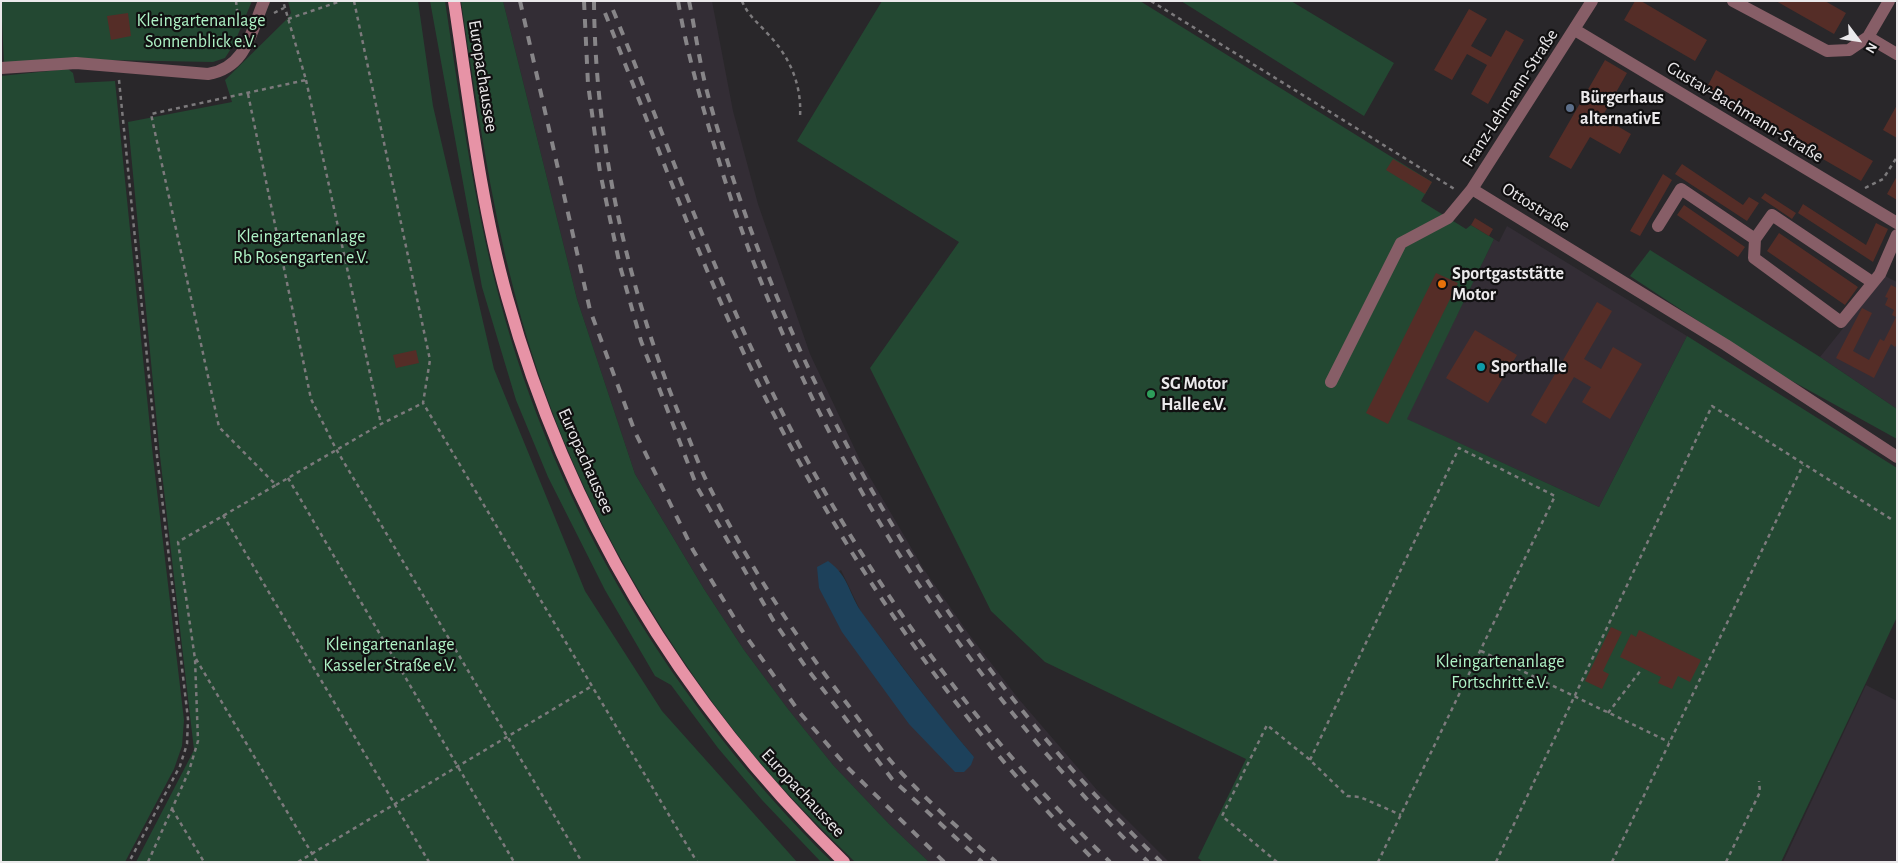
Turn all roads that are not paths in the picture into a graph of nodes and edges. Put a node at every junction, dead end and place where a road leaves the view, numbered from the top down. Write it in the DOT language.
graph roads {
  1 [pos="264,1"];
  2 [pos="454,1"];
  3 [pos="1592,1"];
  4 [pos="1733,1"];
  5 [pos="1888,1"];
  6 [pos="1575,30"];
  7 [pos="1868,37"];
  8 [pos="1897,54"];
  9 [pos="1,68"];
  10 [pos="1472,189"];
  11 [pos="1897,223"];
  12 [pos="1658,226"];
  13 [pos="1897,235"];
  14 [pos="1755,239"];
  15 [pos="1876,278"];
  16 [pos="1331,382"];
  17 [pos="1897,457"];
  18 [pos="844,862"];
  1 -- 9 [label="street"];
  2 -- 18 [label="main road, Europachaussee"];
  3 -- 6 [label="street, Franz-Lehmann-Straße"];
  4 -- 7 [label="street"];
  5 -- 7 [label="street"];
  6 -- 10 [label="street, Franz-Lehmann-Straße"];
  6 -- 11 [label="street, Gustav-Bachmann-Straße"];
  7 -- 8 [label="street"];
  10 -- 16 [label="street, Franz-Lehmann-Straße"];
  10 -- 17 [label="street, Ottostraße"];
  12 -- 14 [label="street"];
  13 -- 15 [label="street"];
  14 -- 15 [label="street"];
  14 -- 15 [label="street"];
}
